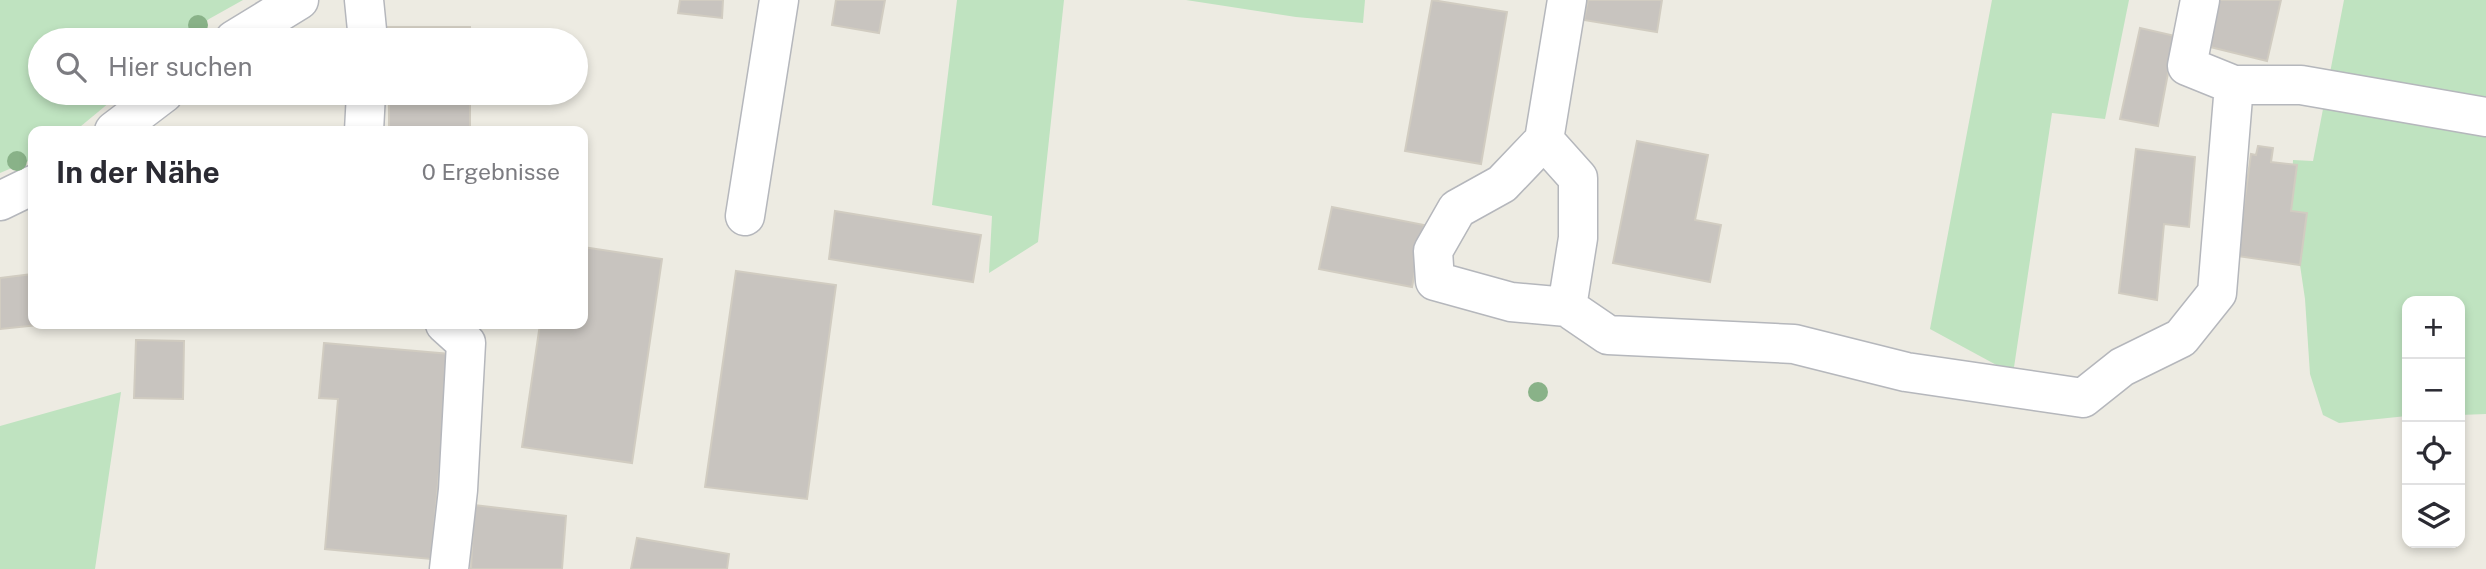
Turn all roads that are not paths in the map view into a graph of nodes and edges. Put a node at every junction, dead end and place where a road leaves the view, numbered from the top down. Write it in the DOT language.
graph roads {
  1 [pos="299,0"];
  2 [pos="364,0"];
  3 [pos="779,0"];
  4 [pos="1567,0"];
  5 [pos="2200,0"];
  6 [pos="254,28"];
  7 [pos="367,28"];
  8 [pos="2234,85"];
  9 [pos="148,105"];
  10 [pos="365,105"];
  11 [pos="2486,117"];
  12 [pos="121,126"];
  13 [pos="364,126"];
  14 [pos="1544,141"];
  15 [pos="28,188"];
  16 [pos="0,201"];
  17 [pos="745,216"];
  18 [pos="1567,307"];
  19 [pos="451,329"];
  20 [pos="449,569"];
  1 -- 6 [label="street"];
  2 -- 7 [label="street"];
  3 -- 17 [label="street"];
  4 -- 14 [label="street"];
  5 -- 8 [label="street"];
  8 -- 11 [label="street"];
  8 -- 18 [label="street"];
  9 -- 12 [label="street"];
  10 -- 13 [label="street"];
  14 -- 18 [label="street"];
  14 -- 18 [label="street"];
  15 -- 16 [label="street"];
  19 -- 20 [label="street"];
}
